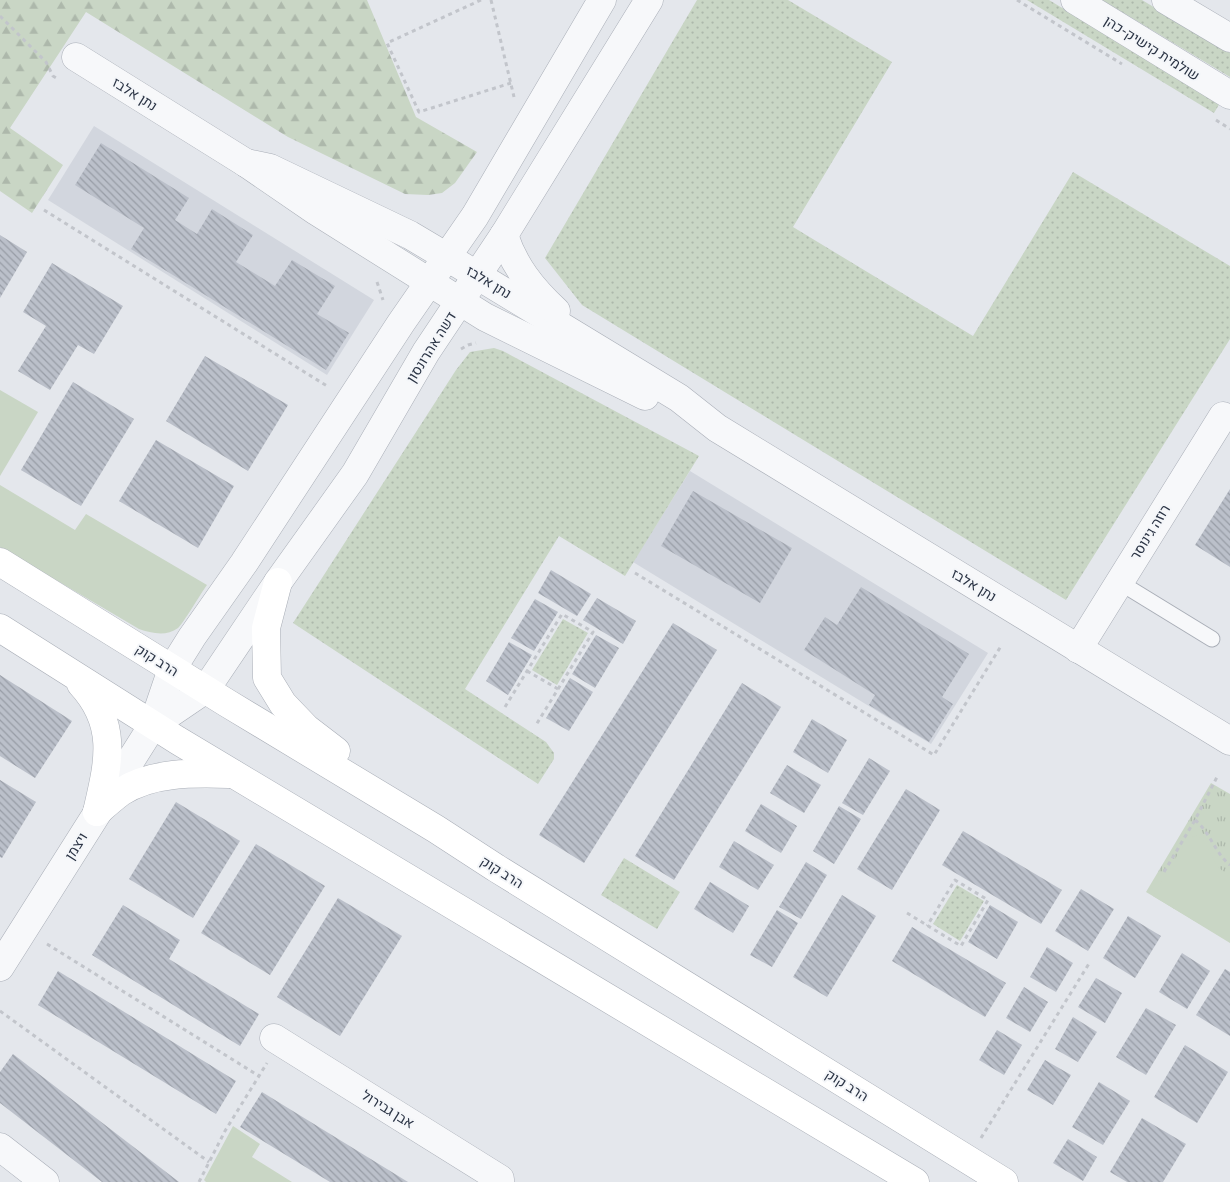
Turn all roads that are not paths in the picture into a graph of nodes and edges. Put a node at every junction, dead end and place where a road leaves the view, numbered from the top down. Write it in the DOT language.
graph roads {
  1 [pos="602,0"];
  2 [pos="649,0"];
  3 [pos="1075,0"];
  4 [pos="1166,0"];
  5 [pos="1230,38"];
  6 [pos="76,57"];
  7 [pos="1230,95"];
  8 [pos="246,163"];
  9 [pos="504,235"];
  10 [pos="447,257"];
  11 [pos="478,275"];
  12 [pos="429,282"];
  13 [pos="460,301"];
  14 [pos="597,349"];
  15 [pos="1223,416"];
  16 [pos="717,428"];
  17 [pos="0,562"];
  18 [pos="278,582"];
  19 [pos="1119,582"];
  20 [pos="0,628"];
  21 [pos="1212,639"];
  22 [pos="1078,649"];
  23 [pos="172,669"];
  24 [pos="73,675"];
  25 [pos="206,690"];
  26 [pos="153,725"];
  27 [pos="1230,741"];
  28 [pos="236,774"];
  29 [pos="97,812"];
  30 [pos="436,829"];
  31 [pos="0,967"];
  32 [pos="277,1039"];
  33 [pos="0,1148"];
  34 [pos="45,1182"];
  35 [pos="500,1182"];
  36 [pos="915,1182"];
  37 [pos="1004,1182"];
  1 -- 10 [label="street"];
  2 -- 9 [label="street, דשה אהרונסון"];
  3 -- 7 [label="street, שולמית קישיק-כהן"];
  4 -- 5 [label="street"];
  6 -- 8 [label="street, נתן אלבז"];
  8 -- 10 [label="street, נתן אלבז"];
  8 -- 12 [label="street, נתן אלבז"];
  9 -- 11 [label="street, דשה אהרונסון"];
  9 -- 14 [label="street"];
  10 -- 11 [label="street, נתן אלבז"];
  10 -- 12 [label="street"];
  11 -- 13 [label="street, דשה אהרונסון"];
  11 -- 14 [label="street, נתן אלבז"];
  12 -- 13 [label="street, נתן אלבז"];
  12 -- 23 [label="street"];
  13 -- 16 [label="street, נתן אלבז"];
  13 -- 18 [label="street, דשה אהרונסון"];
  14 -- 16 [label="street, נתן אלבז"];
  15 -- 19 [label="street, רוזה גינוסר"];
  16 -- 22 [label="street, נתן אלבז"];
  17 -- 23 [label="main road, הרב קוק"];
  18 -- 25 [label="street, דשה אהרונסון"];
  18 -- 30 [label="main road"];
  19 -- 21 [label="lane"];
  19 -- 22 [label="street, רוזה גינוסר"];
  20 -- 24 [label="main road"];
  22 -- 27 [label="street, נתן אלבז"];
  23 -- 25 [label="main road, הרב קוק"];
  23 -- 26 [label="street, ויצמן"];
  24 -- 26 [label="main road"];
  24 -- 29 [label="main road"];
  25 -- 26 [label="street, ויצמן"];
  25 -- 30 [label="main road, הרב קוק"];
  26 -- 28 [label="main road"];
  26 -- 29 [label="street, ויצמן"];
  28 -- 29 [label="main road"];
  28 -- 36 [label="main road"];
  29 -- 31 [label="street, ויצמן"];
  30 -- 37 [label="main road, הרב קוק"];
  32 -- 35 [label="street, אבן גבירול"];
  33 -- 34 [label="street"];
}
